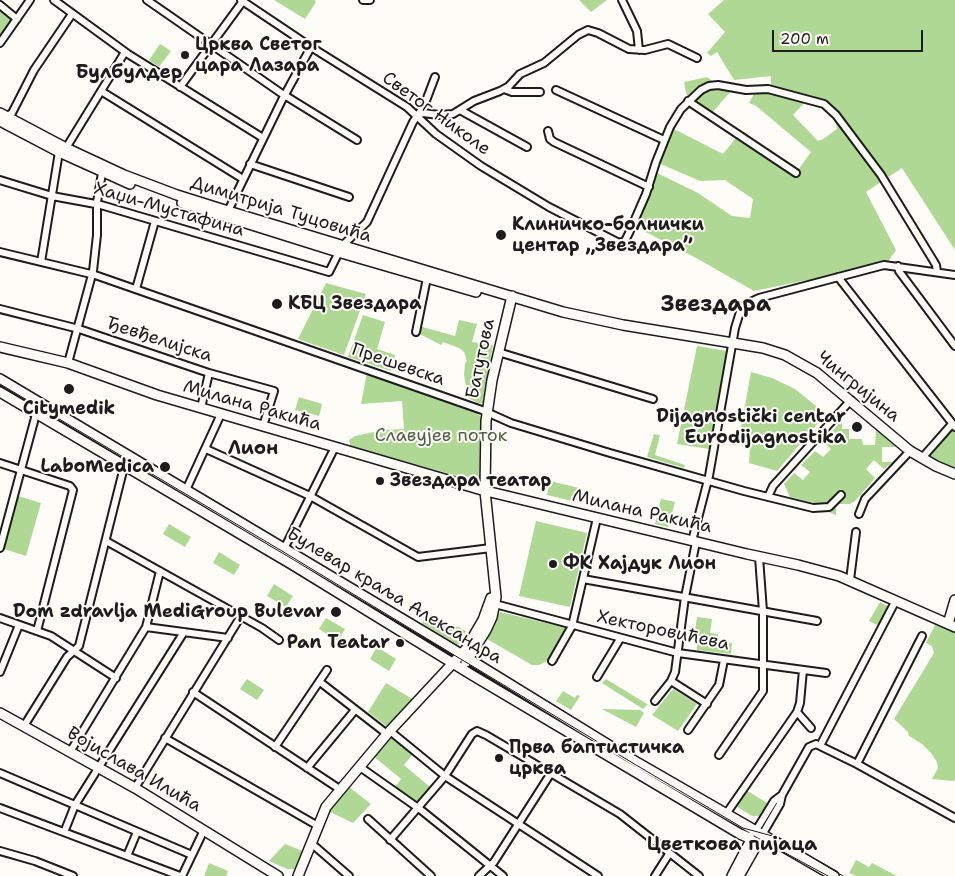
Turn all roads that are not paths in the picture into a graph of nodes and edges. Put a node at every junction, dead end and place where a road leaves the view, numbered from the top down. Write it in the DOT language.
graph roads {
  1 [pos="30,0"];
  2 [pos="54,0"];
  3 [pos="147,0"];
  4 [pos="242,0"];
  5 [pos="622,0"];
  6 [pos="0,5"];
  7 [pos="72,14"];
  8 [pos="17,19"];
  9 [pos="0,43"];
  10 [pos="211,45"];
  11 [pos="311,46"];
  12 [pos="639,50"];
  13 [pos="125,52"];
  14 [pos="698,58"];
  15 [pos="435,77"];
  16 [pos="180,87"];
  17 [pos="504,89"];
  18 [pos="556,90"];
  19 [pos="101,91"];
  20 [pos="540,92"];
  21 [pos="284,95"];
  22 [pos="688,100"];
  23 [pos="460,110"];
  24 [pos="418,116"];
  25 [pos="2,118"];
  26 [pos="548,131"];
  27 [pos="263,138"];
  28 [pos="357,140"];
  29 [pos="664,140"];
  30 [pos="527,147"];
  31 [pos="62,150"];
  32 [pos="250,164"];
  33 [pos="102,172"];
  34 [pos="796,173"];
  35 [pos="243,179"];
  36 [pos="0,180"];
  37 [pos="649,187"];
  38 [pos="52,196"];
  39 [pos="349,196"];
  40 [pos="97,204"];
  41 [pos="228,211"];
  42 [pos="155,221"];
  43 [pos="340,249"];
  44 [pos="0,252"];
  45 [pos="41,262"];
  46 [pos="898,266"];
  47 [pos="937,272"];
  48 [pos="92,274"];
  49 [pos="955,275"];
  50 [pos="838,277"];
  51 [pos="427,278"];
  52 [pos="136,289"];
  53 [pos="511,299"];
  54 [pos="0,309"];
  55 [pos="76,328"];
  56 [pos="416,332"];
  57 [pos="733,342"];
  58 [pos="955,346"];
  59 [pos="0,347"];
  60 [pos="498,352"];
  61 [pos="68,363"];
  62 [pos="209,373"];
  63 [pos="0,379"];
  64 [pos="0,392"];
  65 [pos="654,399"];
  66 [pos="851,400"];
  67 [pos="201,408"];
  68 [pos="487,412"];
  69 [pos="36,414"];
  70 [pos="221,414"];
  71 [pos="264,426"];
  72 [pos="953,426"];
  73 [pos="335,447"];
  74 [pos="206,449"];
  75 [pos="910,451"];
  76 [pos="127,455"];
  77 [pos="922,458"];
  78 [pos="0,463"];
  79 [pos="124,466"];
  80 [pos="21,470"];
  81 [pos="955,474"];
  82 [pos="708,480"];
  83 [pos="186,490"];
  84 [pos="485,491"];
  85 [pos="841,495"];
  86 [pos="310,496"];
  87 [pos="768,497"];
  88 [pos="859,514"];
  89 [pos="597,518"];
  90 [pos="856,532"];
  91 [pos="106,541"];
  92 [pos="694,541"];
  93 [pos="0,548"];
  94 [pos="284,548"];
  95 [pos="491,548"];
  96 [pos="759,557"];
  97 [pos="160,571"];
  98 [pos="494,579"];
  99 [pos="583,579"];
  100 [pos="850,580"];
  101 [pos="685,597"];
  102 [pos="895,602"];
  103 [pos="955,602"];
  104 [pos="495,604"];
  105 [pos="762,611"];
  106 [pos="241,616"];
  107 [pos="0,618"];
  108 [pos="817,621"];
  109 [pos="19,625"];
  110 [pos="572,626"];
  111 [pos="951,626"];
  112 [pos="146,627"];
  113 [pos="38,631"];
  114 [pos="184,632"];
  115 [pos="922,636"];
  116 [pos="228,638"];
  117 [pos="620,639"];
  118 [pos="279,640"];
  119 [pos="74,651"];
  120 [pos="678,653"];
  121 [pos="464,657"];
  122 [pos="724,660"];
  123 [pos="552,661"];
  124 [pos="763,665"];
  125 [pos="458,666"];
  126 [pos="327,670"];
  127 [pos="803,670"];
  128 [pos="0,672"];
  129 [pos="826,673"];
  130 [pos="597,677"];
  131 [pos="116,678"];
  132 [pos="671,681"];
  133 [pos="320,682"];
  134 [pos="192,692"];
  135 [pos="655,701"];
  136 [pos="707,704"];
  137 [pos="355,710"];
  138 [pos="797,712"];
  139 [pos="0,713"];
  140 [pos="24,726"];
  141 [pos="811,728"];
  142 [pos="688,730"];
  143 [pos="389,733"];
  144 [pos="165,738"];
  145 [pos="822,742"];
  146 [pos="275,747"];
  147 [pos="70,752"];
  148 [pos="719,754"];
  149 [pos="856,764"];
  150 [pos="99,767"];
  151 [pos="360,767"];
  152 [pos="307,768"];
  153 [pos="0,773"];
  154 [pos="551,774"];
  155 [pos="445,776"];
  156 [pos="135,788"];
  157 [pos="341,790"];
  158 [pos="75,805"];
  159 [pos="0,808"];
  160 [pos="418,808"];
  161 [pos="726,814"];
  162 [pos="955,818"];
  163 [pos="368,819"];
  164 [pos="518,824"];
  165 [pos="318,826"];
  166 [pos="204,830"];
  167 [pos="64,832"];
  168 [pos="137,832"];
  169 [pos="756,836"];
  170 [pos="390,840"];
  171 [pos="311,843"];
  172 [pos="0,851"];
  173 [pos="669,854"];
  174 [pos="192,855"];
  175 [pos="127,856"];
  176 [pos="250,858"];
  177 [pos="490,866"];
  178 [pos="298,874"];
  179 [pos="831,875"];
  180 [pos="73,876"];
  181 [pos="181,876"];
  182 [pos="268,876"];
  183 [pos="279,876"];
  184 [pos="349,876"];
  185 [pos="431,876"];
  186 [pos="479,876"];
  187 [pos="503,876"];
  188 [pos="598,876"];
  189 [pos="655,876"];
  190 [pos="699,876"];
  191 [pos="732,876"];
  192 [pos="739,876"];
  1 -- 8 [label="street"];
  2 -- 7 [label="street"];
  3 -- 10 [label="street"];
  4 -- 10 [label="street"];
  4 -- 11 [label="street, Светог Николе"];
  5 -- 12 [label="street"];
  6 -- 8 [label="street"];
  7 -- 13 [label="street"];
  7 -- 25 [label="street"];
  8 -- 9 [label="street"];
  10 -- 16 [label="street"];
  10 -- 21 [label="street"];
  11 -- 21 [label="street"];
  11 -- 24 [label="street, Светог Николе"];
  12 -- 14 [label="street"];
  12 -- 17 [label="street"];
  13 -- 16 [label="street"];
  13 -- 19 [label="street"];
  15 -- 24 [label="street"];
  16 -- 27 [label="street"];
  17 -- 20 [label="street"];
  17 -- 23 [label="street"];
  18 -- 29 [label="street"];
  19 -- 31 [label="street"];
  19 -- 35 [label="street"];
  21 -- 27 [label="street"];
  21 -- 28 [label="street"];
  22 -- 29 [label="street"];
  22 -- 34 [label="street"];
  22 -- 47 [label="street"];
  23 -- 24 [label="street"];
  23 -- 30 [label="street"];
  24 -- 37 [label="street, Светог Николе"];
  24 -- 43 [label="street"];
  25 -- 31 [label="main road, Димитрија Туцовића"];
  26 -- 37 [label="street"];
  27 -- 32 [label="street"];
  29 -- 37 [label="street"];
  31 -- 33 [label="main road, Димитрија Туцовића"];
  31 -- 38 [label="street"];
  31 -- 41 [label="main road, Димитрија Туцовића"];
  32 -- 35 [label="street"];
  32 -- 39 [label="street"];
  33 -- 40 [label="street"];
  33 -- 43 [label="main road, Димитрија Туцовића"];
  35 -- 41 [label="street"];
  36 -- 38 [label="street, Хаџи-Мустафина"];
  38 -- 40 [label="street, Хаџи-Мустафина"];
  38 -- 45 [label="street"];
  40 -- 42 [label="street, Хаџи-Мустафина"];
  40 -- 48 [label="street"];
  41 -- 43 [label="main road, Димитрија Туцовића"];
  42 -- 43 [label="street, Хаџи-Мустафина"];
  42 -- 52 [label="street"];
  43 -- 51 [label="main road, Димитрија Туцовића"];
  43 -- 53 [label="main road, Димитрија Туцовића"];
  44 -- 45 [label="street, Прешевска"];
  45 -- 48 [label="street, Прешевска"];
  46 -- 47 [label="street"];
  46 -- 50 [label="street"];
  46 -- 58 [label="street"];
  47 -- 49 [label="street"];
  48 -- 52 [label="street, Прешевска"];
  48 -- 55 [label="street"];
  50 -- 57 [label="street"];
  50 -- 72 [label="street"];
  51 -- 53 [label="main road, Димитрија Туцовића"];
  51 -- 56 [label="street"];
  52 -- 68 [label="street, Прешевска"];
  53 -- 57 [label="main road, Димитрија Туцовића"];
  53 -- 60 [label="main road, Батутова"];
  54 -- 55 [label="street, Ђевђелијска"];
  55 -- 61 [label="street"];
  55 -- 62 [label="street, Ђевђелијска"];
  57 -- 66 [label="main road, Чингријина"];
  57 -- 82 [label="street"];
  59 -- 61 [label="main road, Милана Ракића"];
  60 -- 65 [label="street"];
  60 -- 68 [label="main road, Батутова"];
  61 -- 67 [label="main road, Милана Ракића"];
  62 -- 67 [label="street"];
  62 -- 71 [label="street, Ђевђелијска"];
  63 -- 76 [label="main road, Булевар краља Александра"];
  64 -- 69 [label="main road, Булевар краља Александра"];
  66 -- 75 [label="main road, Чингријина"];
  66 -- 87 [label="street"];
  67 -- 70 [label="main road, Милана Ракића"];
  68 -- 82 [label="street, Прешевска"];
  68 -- 84 [label="main road, Батутова"];
  69 -- 79 [label="main road, Булевар краља Александра"];
  69 -- 80 [label="street"];
  70 -- 71 [label="main road, Милана Ракића"];
  70 -- 74 [label="street"];
  71 -- 73 [label="main road, Милана Ракића"];
  72 -- 77 [label="street"];
  73 -- 84 [label="main road, Милана Ракића"];
  73 -- 86 [label="street"];
  74 -- 83 [label="street"];
  74 -- 86 [label="street"];
  75 -- 77 [label="main road, Чингријина"];
  75 -- 88 [label="street"];
  76 -- 79 [label="street"];
  76 -- 83 [label="main road, Булевар краља Александра"];
  77 -- 81 [label="main road, Чингријина"];
  78 -- 80 [label="street"];
  79 -- 91 [label="street"];
  79 -- 125 [label="main road, Булевар краља Александра"];
  80 -- 93 [label="street"];
  80 -- 113 [label="street"];
  82 -- 87 [label="street, Прешевска"];
  82 -- 92 [label="street"];
  83 -- 94 [label="main road, Булевар краља Александра"];
  84 -- 89 [label="main road, Милана Ракића"];
  84 -- 95 [label="main road, Батутова"];
  85 -- 87 [label="street, Прешевска"];
  86 -- 94 [label="street"];
  86 -- 95 [label="street"];
  89 -- 92 [label="main road, Милана Ракића"];
  89 -- 99 [label="street"];
  90 -- 100 [label="street"];
  91 -- 97 [label="street"];
  91 -- 119 [label="street"];
  92 -- 96 [label="main road, Милана Ракића"];
  92 -- 101 [label="street"];
  94 -- 121 [label="main road, Булевар краља Александра"];
  95 -- 98 [label="main road, Батутова"];
  96 -- 100 [label="main road, Милана Ракића"];
  96 -- 105 [label="street"];
  97 -- 106 [label="street"];
  97 -- 112 [label="street"];
  98 -- 104 [label="main road, Батутова"];
  98 -- 121 [label="main road, Батутова"];
  99 -- 101 [label="street"];
  99 -- 110 [label="street"];
  100 -- 102 [label="main road, Милана Ракића"];
  101 -- 105 [label="street"];
  101 -- 120 [label="street"];
  102 -- 111 [label="main road, Милана Ракића"];
  102 -- 145 [label="street"];
  103 -- 111 [label="main road"];
  104 -- 110 [label="street, Хекторовићева"];
  104 -- 121 [label="main road, Батутова"];
  105 -- 108 [label="street"];
  105 -- 124 [label="street"];
  106 -- 116 [label="street"];
  106 -- 118 [label="street"];
  107 -- 109 [label="street"];
  109 -- 113 [label="street"];
  109 -- 128 [label="street"];
  110 -- 117 [label="street, Хекторовићева"];
  110 -- 123 [label="street"];
  112 -- 114 [label="street"];
  112 -- 131 [label="street"];
  113 -- 119 [label="street"];
  114 -- 116 [label="street"];
  114 -- 150 [label="street"];
  115 -- 149 [label="street"];
  116 -- 134 [label="street"];
  117 -- 120 [label="street, Хекторовићева"];
  117 -- 130 [label="street"];
  119 -- 131 [label="street"];
  119 -- 140 [label="street"];
  120 -- 122 [label="street, Хекторовићева"];
  120 -- 132 [label="street"];
  121 -- 125 [label="main road, Батутова"];
  121 -- 161 [label="main road, Булевар краља Александра"];
  122 -- 124 [label="street, Хекторовићева"];
  122 -- 136 [label="street"];
  124 -- 127 [label="street, Хекторовићева"];
  124 -- 148 [label="street"];
  125 -- 143 [label="main road, Батутова"];
  125 -- 169 [label="main road, Булевар краља Александра"];
  126 -- 133 [label="street"];
  127 -- 129 [label="street, Хекторовићева"];
  127 -- 138 [label="street"];
  131 -- 147 [label="street"];
  132 -- 135 [label="street"];
  132 -- 136 [label="street"];
  133 -- 137 [label="street"];
  133 -- 146 [label="street"];
  134 -- 144 [label="street"];
  134 -- 146 [label="street"];
  136 -- 142 [label="street"];
  137 -- 143 [label="street"];
  137 -- 152 [label="street"];
  138 -- 141 [label="street"];
  138 -- 161 [label="street"];
  139 -- 140 [label="main road, Војислава Илића"];
  140 -- 147 [label="main road, Војислава Илића"];
  143 -- 151 [label="main road, Батутова"];
  143 -- 155 [label="street"];
  144 -- 156 [label="street"];
  144 -- 165 [label="street"];
  146 -- 152 [label="street"];
  147 -- 150 [label="main road, Војислава Илића"];
  149 -- 162 [label="street"];
  149 -- 169 [label="street"];
  150 -- 156 [label="main road, Војислава Илића"];
  150 -- 158 [label="street"];
  151 -- 157 [label="main road, Батутова"];
  151 -- 160 [label="street"];
  152 -- 157 [label="street"];
  153 -- 158 [label="street"];
  154 -- 155 [label="street"];
  154 -- 164 [label="street"];
  154 -- 173 [label="street"];
  155 -- 160 [label="street"];
  155 -- 164 [label="street"];
  156 -- 166 [label="main road, Војислава Илића"];
  157 -- 165 [label="main road, Батутова"];
  158 -- 167 [label="street"];
  158 -- 168 [label="street"];
  159 -- 167 [label="street"];
  160 -- 170 [label="street"];
  160 -- 177 [label="street"];
  161 -- 169 [label="main road, Булевар краља Александра"];
  163 -- 170 [label="street"];
  164 -- 177 [label="street"];
  164 -- 188 [label="street"];
  165 -- 171 [label="main road, Батутова"];
  166 -- 174 [label="street"];
  166 -- 176 [label="main road, Војислава Илића"];
  167 -- 175 [label="street"];
  168 -- 174 [label="street"];
  168 -- 175 [label="street"];
  169 -- 179 [label="main road, Булевар краља Александра"];
  169 -- 191 [label="main road"];
  169 -- 192 [label="main road"];
  170 -- 185 [label="street"];
  171 -- 178 [label="main road, Батутова"];
  171 -- 184 [label="street"];
  172 -- 180 [label="street"];
  173 -- 189 [label="street"];
  173 -- 190 [label="street"];
  174 -- 181 [label="street"];
  175 -- 181 [label="street"];
  176 -- 182 [label="main road, Војислава Илића"];
  176 -- 183 [label="main road, Војислава Илића"];
  177 -- 186 [label="street"];
  177 -- 187 [label="street"];
}
